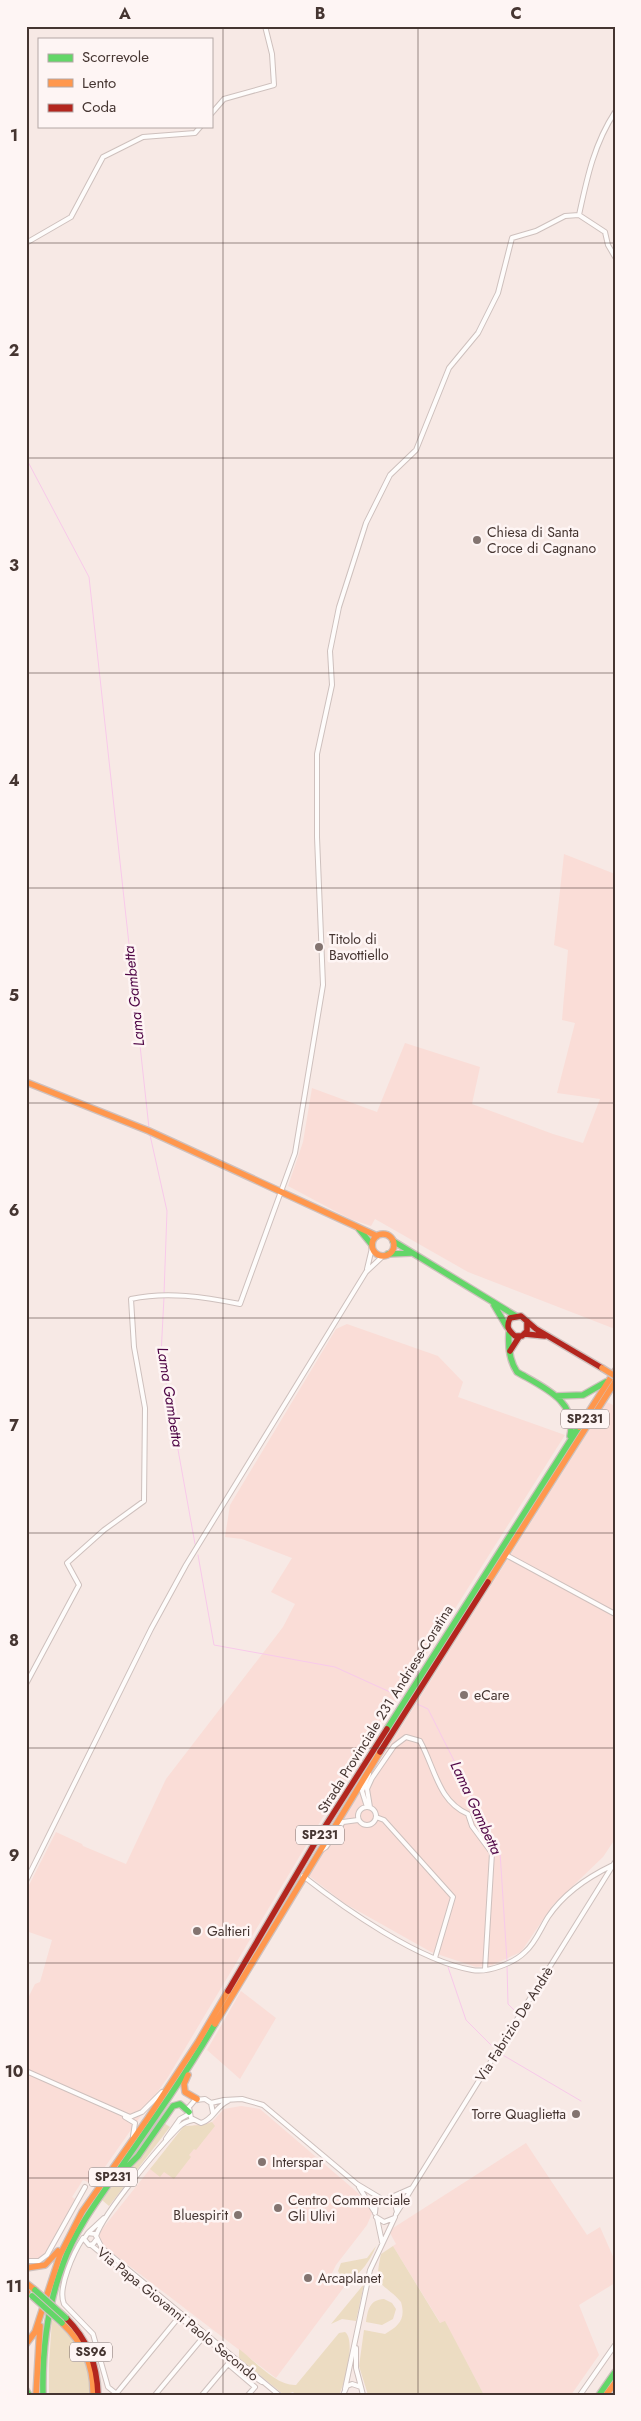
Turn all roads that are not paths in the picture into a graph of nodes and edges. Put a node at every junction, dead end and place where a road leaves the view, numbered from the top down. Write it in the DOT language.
graph roads {
  1 [pos="265,26"];
  2 [pos="615,112"];
  3 [pos="212,113"];
  4 [pos="199,128"];
  5 [pos="579,214"];
  6 [pos="26,243"];
  7 [pos="615,257"];
  8 [pos="26,1082"];
  9 [pos="281,1192"];
  10 [pos="357,1228"];
  11 [pos="377,1236"];
  12 [pos="392,1241"];
  13 [pos="372,1247"];
  14 [pos="413,1253"];
  15 [pos="386,1255"];
  16 [pos="366,1272"];
  17 [pos="492,1301"];
  18 [pos="516,1316"];
  19 [pos="527,1321"];
  20 [pos="508,1330"];
  21 [pos="522,1335"];
  22 [pos="551,1338"];
  23 [pos="509,1355"];
  24 [pos="615,1371"];
  25 [pos="613,1382"];
  26 [pos="553,1395"];
  27 [pos="560,1458"];
  28 [pos="506,1555"];
  29 [pos="615,1614"];
  30 [pos="26,1684"];
  31 [pos="372,1764"];
  32 [pos="369,1807"];
  33 [pos="376,1817"];
  34 [pos="358,1820"];
  35 [pos="316,1854"];
  36 [pos="614,1864"];
  37 [pos="302,1876"];
  38 [pos="26,1881"];
  39 [pos="435,1958"];
  40 [pos="485,1969"];
  41 [pos="192,2063"];
  42 [pos="26,2071"];
  43 [pos="173,2082"];
  44 [pos="196,2099"];
  45 [pos="232,2100"];
  46 [pos="211,2103"];
  47 [pos="117,2112"];
  48 [pos="189,2113"];
  49 [pos="213,2113"];
  50 [pos="193,2120"];
  51 [pos="130,2144"];
  52 [pos="161,2148"];
  53 [pos="357,2184"];
  54 [pos="107,2186"];
  55 [pos="85,2187"];
  56 [pos="414,2187"];
  57 [pos="384,2199"];
  58 [pos="82,2212"];
  59 [pos="107,2215"];
  60 [pos="376,2215"];
  61 [pos="396,2216"];
  62 [pos="88,2232"];
  63 [pos="84,2237"];
  64 [pos="96,2238"];
  65 [pos="382,2242"];
  66 [pos="90,2245"];
  67 [pos="75,2254"];
  68 [pos="26,2261"];
  69 [pos="26,2268"];
  70 [pos="26,2283"];
  71 [pos="29,2292"];
  72 [pos="49,2298"];
  73 [pos="179,2317"];
  74 [pos="64,2320"];
  75 [pos="46,2325"];
  76 [pos="357,2334"];
  77 [pos="205,2335"];
  78 [pos="26,2344"];
  79 [pos="615,2345"];
  80 [pos="615,2372"];
  81 [pos="242,2376"];
  82 [pos="258,2380"];
  83 [pos="264,2383"];
  84 [pos="615,2383"];
  85 [pos="26,2390"];
  86 [pos="343,2392"];
  87 [pos="363,2392"];
  88 [pos="608,2393"];
  89 [pos="117,2394"];
  90 [pos="29,2395"];
  91 [pos="36,2395"];
  92 [pos="43,2395"];
  93 [pos="46,2395"];
  94 [pos="93,2395"];
  95 [pos="98,2395"];
  96 [pos="155,2395"];
  97 [pos="202,2395"];
  98 [pos="248,2395"];
  99 [pos="279,2395"];
  100 [pos="580,2395"];
  101 [pos="599,2395"];
  1 -- 3 [label="street"];
  2 -- 5 [label="street"];
  4 -- 6 [label="street"];
  5 -- 7 [label="street"];
  5 -- 9 [label="street"];
  8 -- 9 [label="main road"];
  9 -- 10 [label="main road"];
  9 -- 30 [label="street"];
  10 -- 11 [label="main road"];
  10 -- 13 [label="main road"];
  11 -- 12 [label="main road"];
  11 -- 13 [label="main road"];
  12 -- 14 [label="main road"];
  12 -- 15 [label="main road"];
  13 -- 15 [label="main road"];
  13 -- 16 [label="street"];
  14 -- 15 [label="main road"];
  14 -- 17 [label="main road"];
  15 -- 16 [label="street"];
  16 -- 38 [label="street"];
  17 -- 18 [label="main road"];
  17 -- 20 [label="main road"];
  18 -- 19 [label="main road"];
  18 -- 20 [label="main road"];
  19 -- 21 [label="main road"];
  19 -- 22 [label="main road"];
  20 -- 21 [label="main road"];
  20 -- 23 [label="main road"];
  21 -- 22 [label="main road"];
  21 -- 23 [label="main road"];
  22 -- 25 [label="main road, bridge"];
  23 -- 26 [label="main road"];
  24 -- 25 [label="main road, Strada Provinciale 231 Andriese-Coratina / SP231"];
  25 -- 26 [label="main road"];
  25 -- 27 [label="main road, Strada Provinciale 231 Andriese-Coratina / SP231"];
  25 -- 28 [label="main road, Strada Provinciale 231 Andriese-Coratina / SP231"];
  26 -- 27 [label="main road"];
  27 -- 43 [label="main road, Strada Provinciale 231 Andriese-Coratina / SP231"];
  28 -- 29 [label="street"];
  28 -- 31 [label="main road, Strada Provinciale 231 Andriese-Coratina / SP231"];
  31 -- 32 [label="street"];
  31 -- 35 [label="main road, Strada Provinciale 231 Andriese-Coratina / SP231"];
  32 -- 33 [label="street"];
  32 -- 34 [label="street"];
  32 -- 40 [label="street"];
  33 -- 34 [label="street"];
  33 -- 39 [label="street"];
  34 -- 35 [label="street"];
  35 -- 37 [label="main road, Strada Provinciale 231 Andriese-Coratina / SP231"];
  36 -- 40 [label="street"];
  36 -- 56 [label="street, Via Fabrizio De Andrè"];
  37 -- 39 [label="street"];
  37 -- 41 [label="main road, Strada Provinciale 231 Andriese-Coratina / SP231"];
  39 -- 40 [label="street"];
  41 -- 44 [label="main road"];
  41 -- 54 [label="main road, Strada Provinciale 231 Andriese-Coratina / SP231"];
  42 -- 47 [label="street"];
  43 -- 47 [label="street"];
  43 -- 51 [label="main road, Strada Provinciale 231 Andriese-Coratina / SP231"];
  44 -- 46 [label="street"];
  44 -- 48 [label="street"];
  45 -- 46 [label="street"];
  45 -- 49 [label="street"];
  45 -- 53 [label="street"];
  46 -- 49 [label="street"];
  47 -- 51 [label="street"];
  48 -- 50 [label="street"];
  48 -- 52 [label="street"];
  48 -- 54 [label="main road"];
  49 -- 50 [label="street"];
  50 -- 52 [label="street"];
  51 -- 58 [label="main road, Strada Provinciale 231 Andriese-Coratina / SP231"];
  52 -- 59 [label="street, Via Papa Giovanni Paolo Secondo"];
  53 -- 57 [label="street"];
  53 -- 60 [label="street"];
  54 -- 72 [label="main road, Strada Provinciale 231 Andriese-Coratina / SP231"];
  55 -- 68 [label="street"];
  56 -- 57 [label="street"];
  56 -- 61 [label="street, Via Fabrizio De Andrè"];
  57 -- 60 [label="street"];
  57 -- 61 [label="street"];
  58 -- 69 [label="main road, SP231"];
  58 -- 72 [label="main road, Strada Provinciale 231 Andriese-Coratina / SP231"];
  59 -- 62 [label="street"];
  59 -- 64 [label="street, Via Papa Giovanni Paolo Secondo"];
  60 -- 61 [label="street"];
  60 -- 65 [label="street"];
  61 -- 65 [label="street, Via Fabrizio De Andrè"];
  62 -- 63 [label="street"];
  62 -- 64 [label="street"];
  63 -- 66 [label="street, Via Papa Giovanni Paolo Secondo"];
  63 -- 67 [label="street"];
  64 -- 66 [label="street"];
  64 -- 77 [label="street, Via Papa Giovanni Paolo Secondo"];
  65 -- 76 [label="street, Via Fabrizio De Andrè"];
  66 -- 67 [label="street"];
  66 -- 73 [label="street, Via Papa Giovanni Paolo Secondo"];
  67 -- 89 [label="street"];
  70 -- 71 [label="main road, SS96"];
  71 -- 74 [label="main road, SS96, bridge"];
  72 -- 75 [label="main road"];
  72 -- 78 [label="main road"];
  72 -- 91 [label="main road"];
  73 -- 77 [label="street, Via Papa Giovanni Paolo Secondo"];
  73 -- 89 [label="street"];
  74 -- 94 [label="main road, SS96"];
  74 -- 95 [label="main road, SS96"];
  75 -- 92 [label="main road"];
  75 -- 93 [label="main road"];
  76 -- 86 [label="street"];
  76 -- 87 [label="street"];
  77 -- 82 [label="street, Via Papa Giovanni Paolo Secondo"];
  77 -- 83 [label="street, Via Papa Giovanni Paolo Secondo"];
  77 -- 96 [label="street"];
  79 -- 100 [label="street"];
  80 -- 101 [label="main road"];
  81 -- 82 [label="street"];
  81 -- 97 [label="street"];
  81 -- 98 [label="street"];
  82 -- 83 [label="street, Via Papa Giovanni Paolo Secondo"];
  83 -- 99 [label="street, Via Papa Giovanni Paolo Secondo"];
  84 -- 88 [label="main road"];
  85 -- 90 [label="main road"];
  86 -- 87 [label="street"];
}
